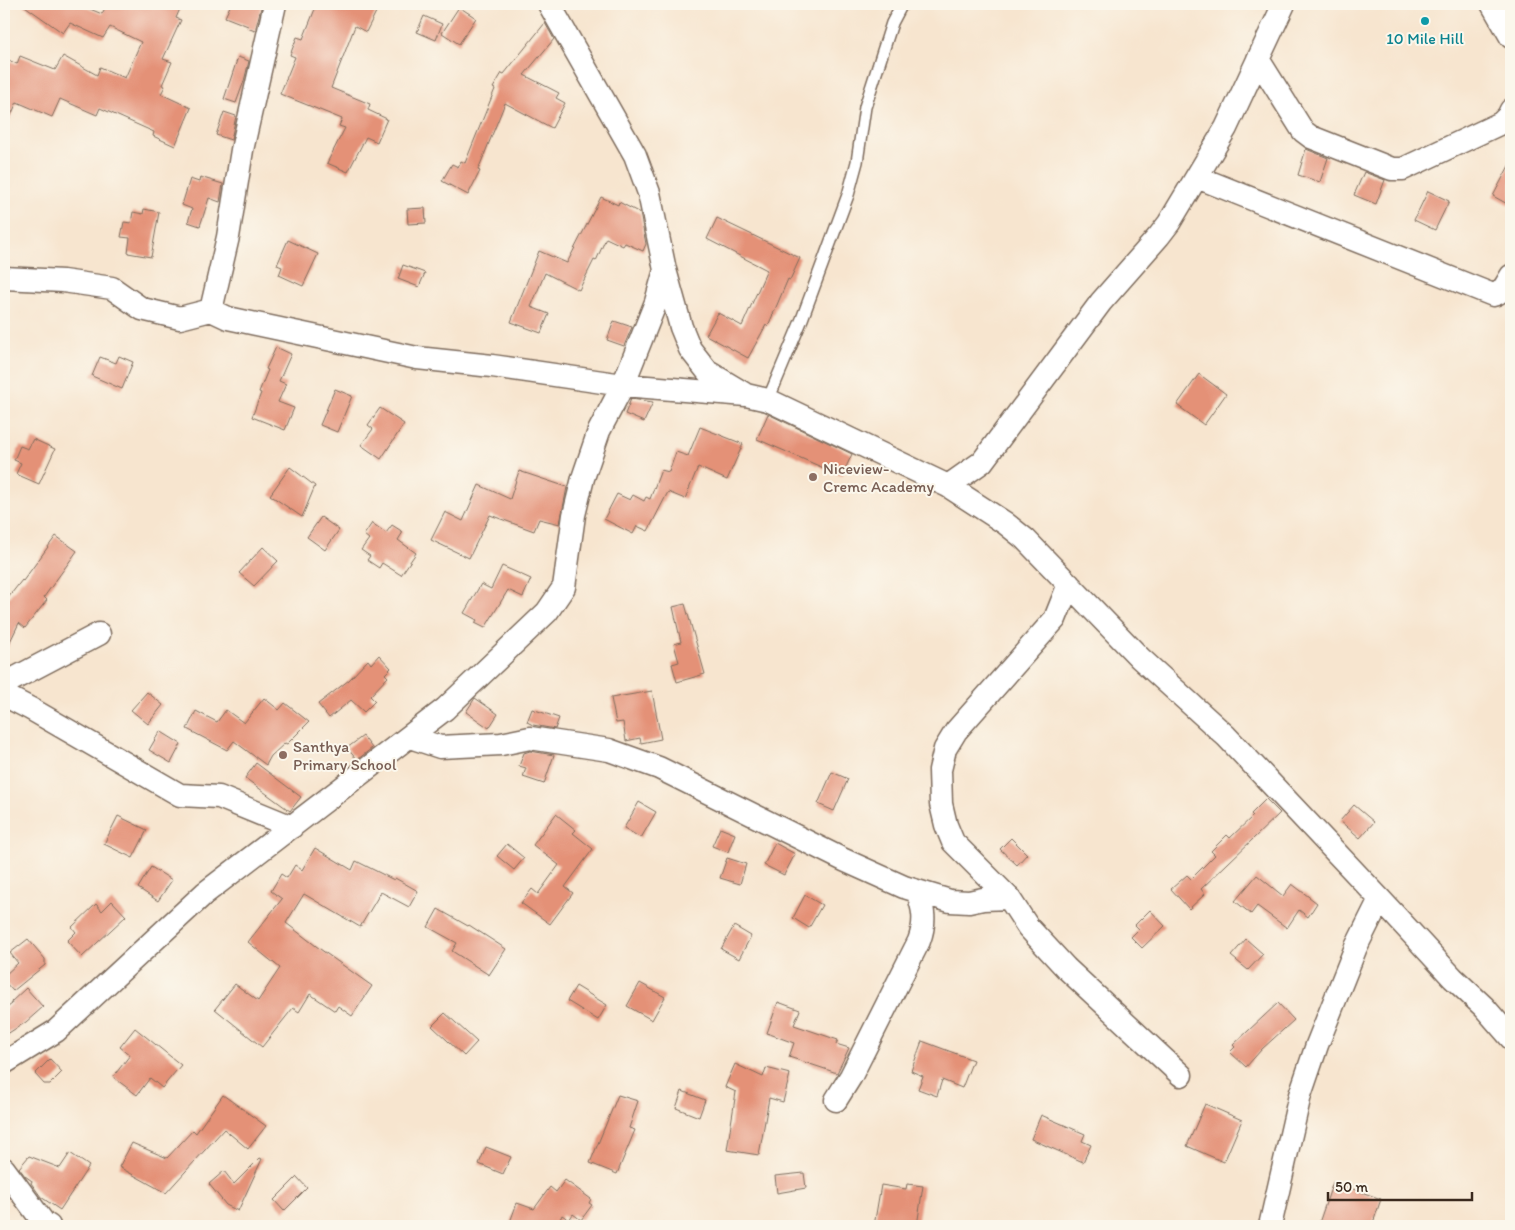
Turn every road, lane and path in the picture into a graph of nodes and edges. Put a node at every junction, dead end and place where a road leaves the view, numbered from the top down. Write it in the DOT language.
graph roads {
  1 [pos="275,4"];
  2 [pos="549,4"];
  3 [pos="902,4"];
  4 [pos="1284,4"];
  5 [pos="1492,4"];
  6 [pos="1511,37"];
  7 [pos="1258,59"];
  8 [pos="1511,110"];
  9 [pos="1198,177"];
  10 [pos="665,270"];
  11 [pos="1511,276"];
  12 [pos="4,278"];
  13 [pos="210,310"];
  14 [pos="623,385"];
  15 [pos="746,395"];
  16 [pos="768,400"];
  17 [pos="948,486"];
  18 [pos="1069,584"];
  19 [pos="99,634"];
  20 [pos="4,684"];
  21 [pos="4,695"];
  22 [pos="410,736"];
  23 [pos="292,827"];
  24 [pos="917,891"];
  25 [pos="1009,898"];
  26 [pos="1380,899"];
  27 [pos="1511,1038"];
  28 [pos="4,1063"];
  29 [pos="1181,1075"];
  30 [pos="836,1100"];
  31 [pos="4,1169"];
  32 [pos="49,1226"];
  33 [pos="1270,1226"];
  1 -- 13 [label="street"];
  2 -- 10 [label="street"];
  3 -- 16 [label="lane"];
  4 -- 7 [label="street"];
  5 -- 6 [label="street"];
  7 -- 8 [label="street"];
  7 -- 9 [label="street"];
  9 -- 11 [label="street"];
  9 -- 17 [label="street"];
  10 -- 14 [label="street"];
  10 -- 15 [label="street"];
  12 -- 13 [label="street"];
  13 -- 14 [label="street"];
  14 -- 15 [label="street"];
  14 -- 22 [label="street"];
  15 -- 16 [label="street"];
  16 -- 17 [label="street"];
  17 -- 18 [label="street"];
  18 -- 25 [label="street"];
  18 -- 26 [label="street"];
  19 -- 20 [label="street"];
  21 -- 23 [label="street"];
  22 -- 23 [label="street"];
  22 -- 24 [label="street"];
  23 -- 28 [label="street"];
  24 -- 25 [label="street"];
  24 -- 30 [label="street"];
  25 -- 29 [label="street"];
  26 -- 27 [label="street"];
  26 -- 33 [label="street"];
  31 -- 32 [label="street"];
}
